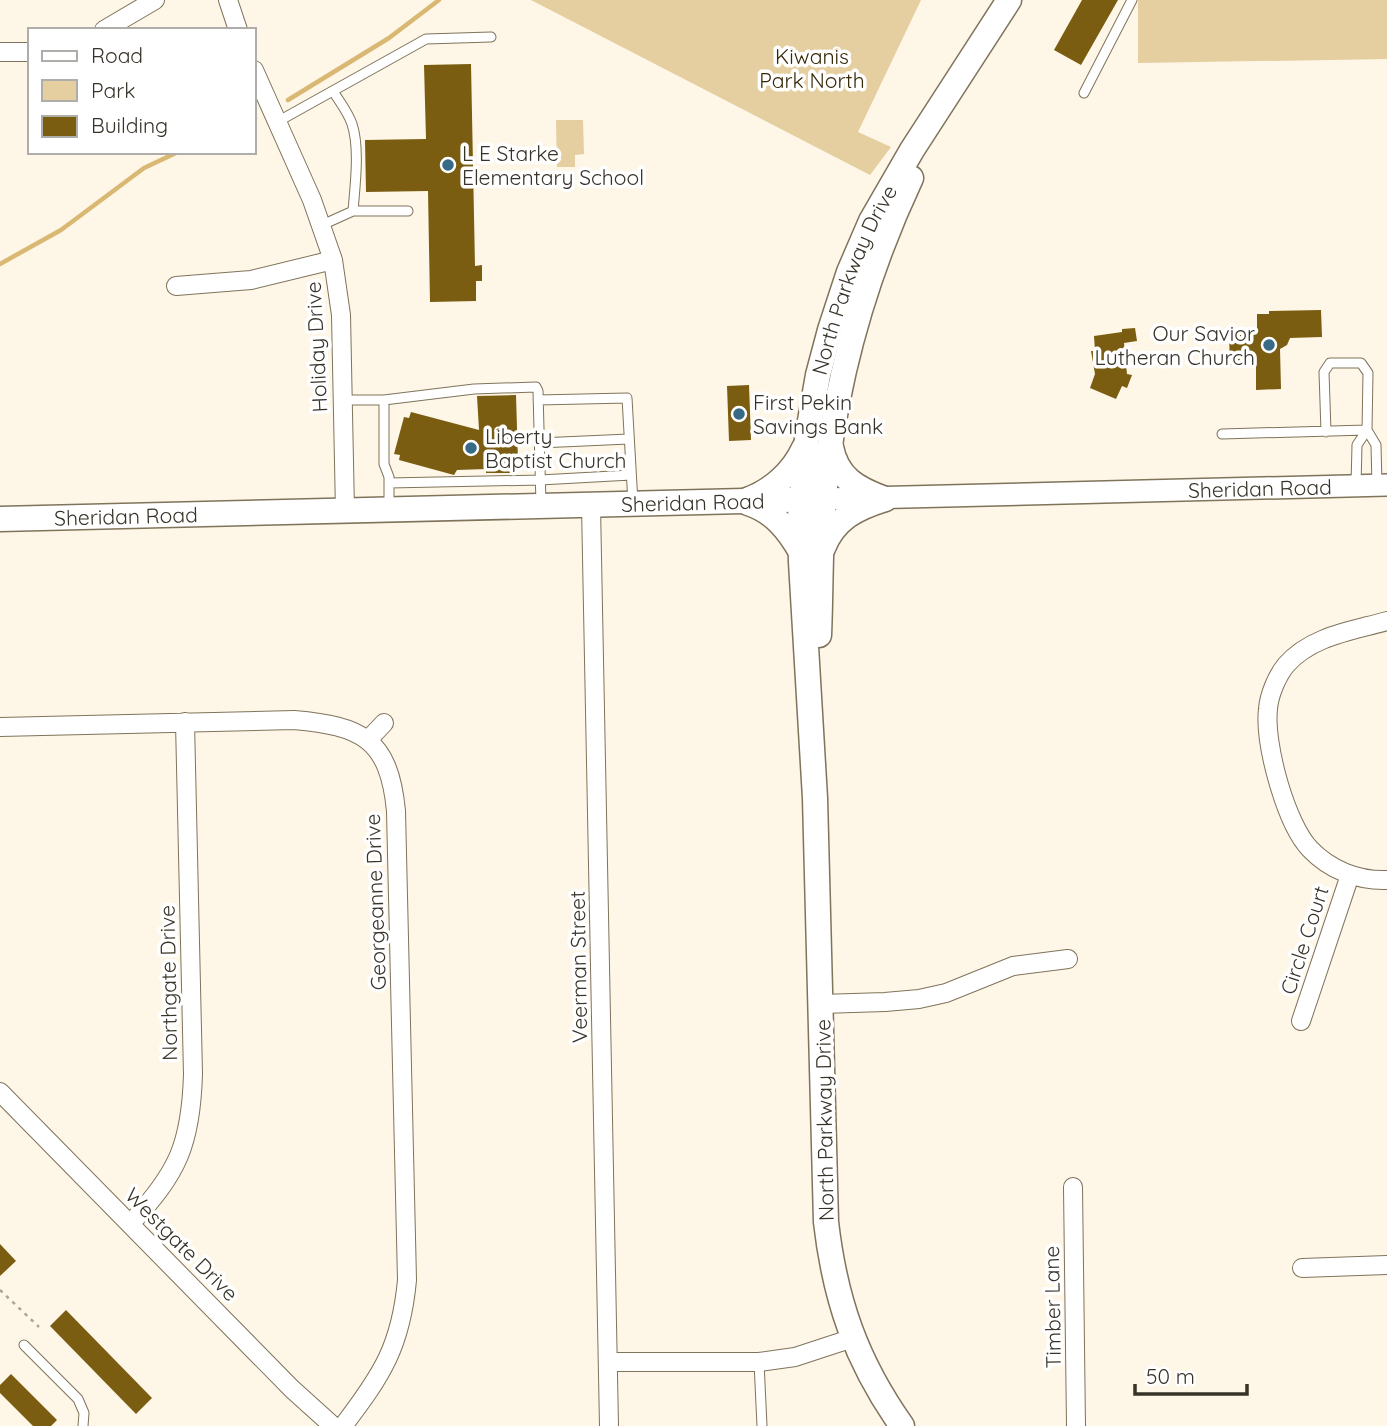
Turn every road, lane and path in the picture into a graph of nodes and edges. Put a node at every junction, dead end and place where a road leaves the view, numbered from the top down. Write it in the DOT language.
graph roads {
  1 [pos="155,0"];
  2 [pos="228,0"];
  3 [pos="1009,0"];
  4 [pos="1132,0"];
  5 [pos="107,28"];
  6 [pos="237,28"];
  7 [pos="491,37"];
  8 [pos="0,52"];
  9 [pos="28,52"];
  10 [pos="256,75"];
  11 [pos="333,90"];
  12 [pos="1084,93"];
  13 [pos="277,122"];
  14 [pos="353,211"];
  15 [pos="408,211"];
  16 [pos="322,225"];
  17 [pos="333,260"];
  18 [pos="176,286"];
  19 [pos="343,400"];
  20 [pos="384,400"];
  21 [pos="538,400"];
  22 [pos="1367,430"];
  23 [pos="1326,432"];
  24 [pos="1222,435"];
  25 [pos="629,439"];
  26 [pos="539,443"];
  27 [pos="819,443"];
  28 [pos="631,475"];
  29 [pos="540,480"];
  30 [pos="389,483"];
  31 [pos="1373,486"];
  32 [pos="885,499"];
  33 [pos="813,500"];
  34 [pos="744,502"];
  35 [pos="633,505"];
  36 [pos="591,506"];
  37 [pos="541,507"];
  38 [pos="389,510"];
  39 [pos="345,511"];
  40 [pos="0,519"];
  41 [pos="811,551"];
  42 [pos="1387,621"];
  43 [pos="185,722"];
  44 [pos="384,723"];
  45 [pos="0,727"];
  46 [pos="368,740"];
  47 [pos="1350,875"];
  48 [pos="1387,880"];
  49 [pos="1068,958"];
  50 [pos="821,1004"];
  51 [pos="1301,1021"];
  52 [pos="0,1092"];
  53 [pos="1073,1187"];
  54 [pos="130,1224"];
  55 [pos="1387,1265"];
  56 [pos="1302,1268"];
  57 [pos="0,1290"];
  58 [pos="39,1327"];
  59 [pos="853,1338"];
  60 [pos="24,1345"];
  61 [pos="608,1362"];
  62 [pos="759,1362"];
  63 [pos="83,1426"];
  64 [pos="334,1426"];
  65 [pos="343,1426"];
  66 [pos="609,1426"];
  67 [pos="762,1426"];
  68 [pos="902,1426"];
  69 [pos="1076,1426"];
  1 -- 5 [label="street"];
  2 -- 6 [label="street"];
  3 -- 27 [label="main road, North Parkway Drive"];
  4 -- 12 [label="lane"];
  7 -- 11 [label="lane"];
  8 -- 9 [label="street"];
  10 -- 13 [label="street, Holiday Drive"];
  11 -- 13 [label="lane"];
  11 -- 14 [label="lane"];
  13 -- 16 [label="street, Holiday Drive"];
  14 -- 15 [label="lane"];
  14 -- 16 [label="lane"];
  16 -- 17 [label="street, Holiday Drive"];
  17 -- 18 [label="street"];
  17 -- 19 [label="street, Holiday Drive"];
  19 -- 20 [label="lane"];
  19 -- 39 [label="street, Holiday Drive"];
  20 -- 21 [label="lane"];
  20 -- 30 [label="lane"];
  21 -- 25 [label="lane"];
  21 -- 26 [label="lane"];
  22 -- 23 [label="lane"];
  22 -- 23 [label="lane"];
  22 -- 31 [label="lane"];
  22 -- 31 [label="lane"];
  23 -- 24 [label="lane"];
  25 -- 26 [label="lane"];
  25 -- 28 [label="lane"];
  26 -- 29 [label="lane"];
  27 -- 32 [label="main road"];
  27 -- 33 [label="main road, North Parkway Drive"];
  27 -- 34 [label="main road"];
  28 -- 29 [label="lane"];
  28 -- 35 [label="lane"];
  29 -- 30 [label="lane"];
  29 -- 37 [label="lane"];
  30 -- 38 [label="lane"];
  31 -- 32 [label="street, Sheridan Road"];
  32 -- 33 [label="street, Sheridan Road"];
  32 -- 41 [label="main road"];
  33 -- 34 [label="main road, Sheridan Road"];
  33 -- 41 [label="main road, North Parkway Drive"];
  34 -- 35 [label="main road, Sheridan Road"];
  34 -- 41 [label="main road"];
  35 -- 36 [label="main road, Sheridan Road"];
  36 -- 37 [label="main road, Sheridan Road"];
  36 -- 61 [label="street, Veerman Street"];
  37 -- 38 [label="main road, Sheridan Road"];
  38 -- 39 [label="main road, Sheridan Road"];
  39 -- 40 [label="main road, Sheridan Road"];
  41 -- 50 [label="main road, North Parkway Drive"];
  42 -- 47 [label="street"];
  43 -- 45 [label="street"];
  43 -- 46 [label="street"];
  43 -- 54 [label="street, Northgate Drive"];
  44 -- 46 [label="street"];
  46 -- 65 [label="street, Georgeanne Drive"];
  47 -- 48 [label="street"];
  47 -- 51 [label="street, Circle Court"];
  49 -- 50 [label="street"];
  50 -- 59 [label="main road, North Parkway Drive"];
  52 -- 54 [label="street, Westgate Drive"];
  53 -- 69 [label="street, Timber Lane"];
  54 -- 64 [label="street, Westgate Drive"];
  55 -- 56 [label="street"];
  57 -- 58 [label="path"];
  59 -- 62 [label="street"];
  59 -- 68 [label="main road, North Parkway Drive"];
  60 -- 63 [label="lane"];
  61 -- 62 [label="street"];
  61 -- 66 [label="street, Veerman Street"];
  62 -- 67 [label="lane"];
}
